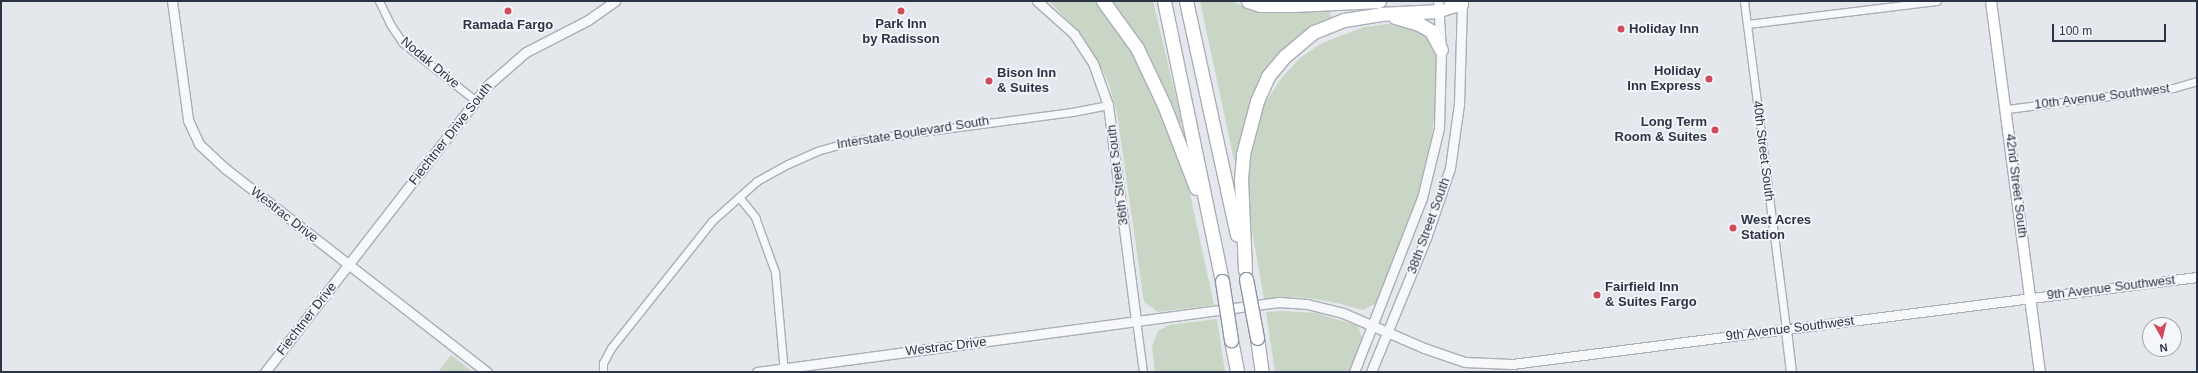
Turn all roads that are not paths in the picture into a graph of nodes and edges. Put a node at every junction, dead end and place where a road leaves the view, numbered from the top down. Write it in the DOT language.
graph roads {
  1 [pos="172,1"];
  2 [pos="379,1"];
  3 [pos="615,1"];
  4 [pos="1037,1"];
  5 [pos="1103,1"];
  6 [pos="1164,1"];
  7 [pos="1186,1"];
  8 [pos="1248,1"];
  9 [pos="1379,1"];
  10 [pos="1448,1"];
  11 [pos="1744,1"];
  12 [pos="1937,1"];
  13 [pos="1991,1"];
  14 [pos="1297,3"];
  15 [pos="1462,3"];
  16 [pos="1439,6"];
  17 [pos="1380,14"];
  18 [pos="1747,24"];
  19 [pos="1441,50"];
  20 [pos="2197,81"];
  21 [pos="475,100"];
  22 [pos="1108,105"];
  23 [pos="2007,109"];
  24 [pos="739,197"];
  25 [pos="1212,226"];
  26 [pos="348,265"];
  27 [pos="1246,274"];
  28 [pos="2197,277"];
  29 [pos="2030,298"];
  30 [pos="1136,320"];
  31 [pos="1372,325"];
  32 [pos="1786,330"];
  33 [pos="1387,332"];
  34 [pos="784,370"];
  35 [pos="265,372"];
  36 [pos="487,372"];
  37 [pos="603,372"];
  38 [pos="757,372"];
  39 [pos="1143,372"];
  40 [pos="1237,372"];
  41 [pos="1262,372"];
  42 [pos="1354,372"];
  43 [pos="1371,372"];
  44 [pos="1791,372"];
  45 [pos="2040,372"];
  1 -- 26 [label="street, Westrac Drive"];
  2 -- 21 [label="street, Nodak Drive"];
  3 -- 21 [label="street, Fiechtner Drive South"];
  4 -- 22 [label="street, 36th Street South"];
  5 -- 25 [label="highway"];
  6 -- 25 [label="highway"];
  7 -- 27 [label="highway"];
  8 -- 14 [label="highway"];
  9 -- 14 [label="highway"];
  10 -- 15 [label="street"];
  11 -- 18 [label="street, 40th Street South"];
  12 -- 18 [label="street"];
  13 -- 23 [label="main road, 42nd Street South"];
  15 -- 16 [label="main road"];
  15 -- 33 [label="street, 38th Street South"];
  16 -- 17 [label="highway"];
  16 -- 19 [label="street, 38th Street South"];
  17 -- 19 [label="highway"];
  17 -- 27 [label="highway"];
  18 -- 32 [label="street, 40th Street South"];
  19 -- 31 [label="street, 38th Street South"];
  20 -- 23 [label="street, 10th Avenue Southwest"];
  21 -- 26 [label="street, Fiechtner Drive South"];
  22 -- 24 [label="street, Interstate Boulevard South"];
  22 -- 30 [label="street, 36th Street South"];
  23 -- 29 [label="main road, 42nd Street South"];
  24 -- 34 [label="street"];
  24 -- 37 [label="street, Interstate Boulevard South"];
  25 -- 40 [label="highway, bridge"];
  26 -- 35 [label="street, Fiechtner Drive"];
  26 -- 36 [label="street, Westrac Drive"];
  27 -- 41 [label="highway, bridge"];
  28 -- 29 [label="street, 9th Avenue Southwest"];
  29 -- 32 [label="street, 9th Avenue Southwest"];
  29 -- 45 [label="main road, 42nd Street South"];
  30 -- 31 [label="street, Westrac Drive"];
  30 -- 34 [label="street, Westrac Drive"];
  30 -- 39 [label="street, 36th Street South"];
  31 -- 33 [label="street, 9th Avenue Southwest"];
  31 -- 42 [label="street, 38th Street South"];
  32 -- 33 [label="street, 9th Avenue Southwest"];
  32 -- 44 [label="street, 40th Street South"];
  33 -- 43 [label="street, 38th Street South"];
  34 -- 38 [label="street, Westrac Drive"];
}
